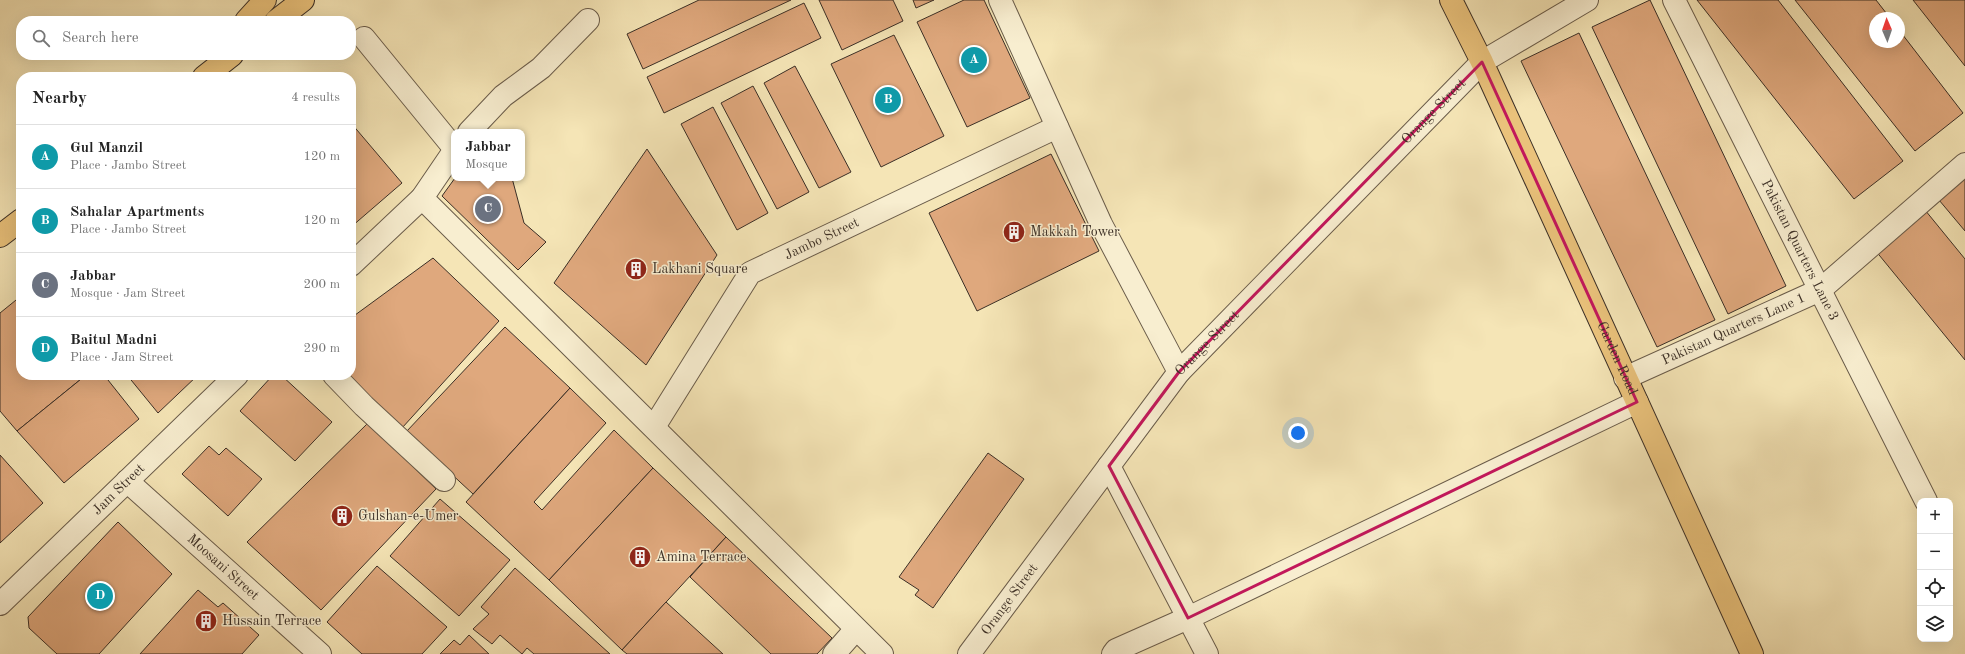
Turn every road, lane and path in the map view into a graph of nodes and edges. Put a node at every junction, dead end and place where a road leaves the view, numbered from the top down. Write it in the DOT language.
graph roads {
  1 [pos="265,0"];
  2 [pos="303,0"];
  3 [pos="1000,0"];
  4 [pos="1451,0"];
  5 [pos="1587,0"];
  6 [pos="1674,0"];
  7 [pos="251,16"];
  8 [pos="282,16"];
  9 [pos="588,20"];
  10 [pos="364,38"];
  11 [pos="210,60"];
  12 [pos="226,60"];
  13 [pos="1482,62"];
  14 [pos="199,72"];
  15 [pos="210,72"];
  16 [pos="1057,127"];
  17 [pos="472,129"];
  18 [pos="451,144"];
  19 [pos="451,155"];
  20 [pos="1965,164"];
  21 [pos="422,198"];
  22 [pos="16,224"];
  23 [pos="0,236"];
  24 [pos="356,260"];
  25 [pos="1820,290"];
  26 [pos="1179,372"];
  27 [pos="1625,378"];
  28 [pos="232,380"];
  29 [pos="339,380"];
  30 [pos="1637,402"];
  31 [pos="654,427"];
  32 [pos="1108,466"];
  33 [pos="444,480"];
  34 [pos="127,481"];
  35 [pos="1924,498"];
  36 [pos="0,604"];
  37 [pos="1188,618"];
  38 [pos="856,629"];
  39 [pos="320,654"];
  40 [pos="834,654"];
  41 [pos="882,654"];
  42 [pos="969,654"];
  43 [pos="1113,654"];
  44 [pos="1206,654"];
  45 [pos="1752,654"];
  1 -- 7 [label="main road"];
  2 -- 8 [label="main road"];
  3 -- 16 [label="street"];
  4 -- 13 [label="main road, Garden Road"];
  5 -- 13 [label="street, Orange Street"];
  6 -- 25 [label="street, Pakistan Quarters Lane 3"];
  9 -- 17 [label="street"];
  10 -- 18 [label="street"];
  11 -- 14 [label="main road"];
  12 -- 15 [label="main road"];
  13 -- 26 [label="street, Orange Street"];
  13 -- 27 [label="main road, Garden Road"];
  16 -- 26 [label="street"];
  16 -- 31 [label="street, Jambo Street"];
  19 -- 21 [label="street"];
  20 -- 25 [label="street, Pakistan Quarters Lane 1"];
  21 -- 24 [label="street"];
  21 -- 31 [label="street"];
  22 -- 23 [label="main road"];
  25 -- 27 [label="street, Pakistan Quarters Lane 1"];
  25 -- 35 [label="street, Pakistan Quarters Lane 3"];
  26 -- 32 [label="street, Orange Street"];
  27 -- 30 [label="main road, Garden Road"];
  28 -- 34 [label="street, Jam Street"];
  29 -- 33 [label="street"];
  30 -- 37 [label="street"];
  30 -- 45 [label="main road, Garden Road"];
  31 -- 38 [label="street"];
  32 -- 37 [label="street"];
  32 -- 42 [label="street, Orange Street"];
  34 -- 36 [label="street, Jam Street"];
  34 -- 39 [label="street, Moosani Street"];
  37 -- 43 [label="street"];
  37 -- 44 [label="street"];
  38 -- 40 [label="street"];
  38 -- 41 [label="street"];
}
